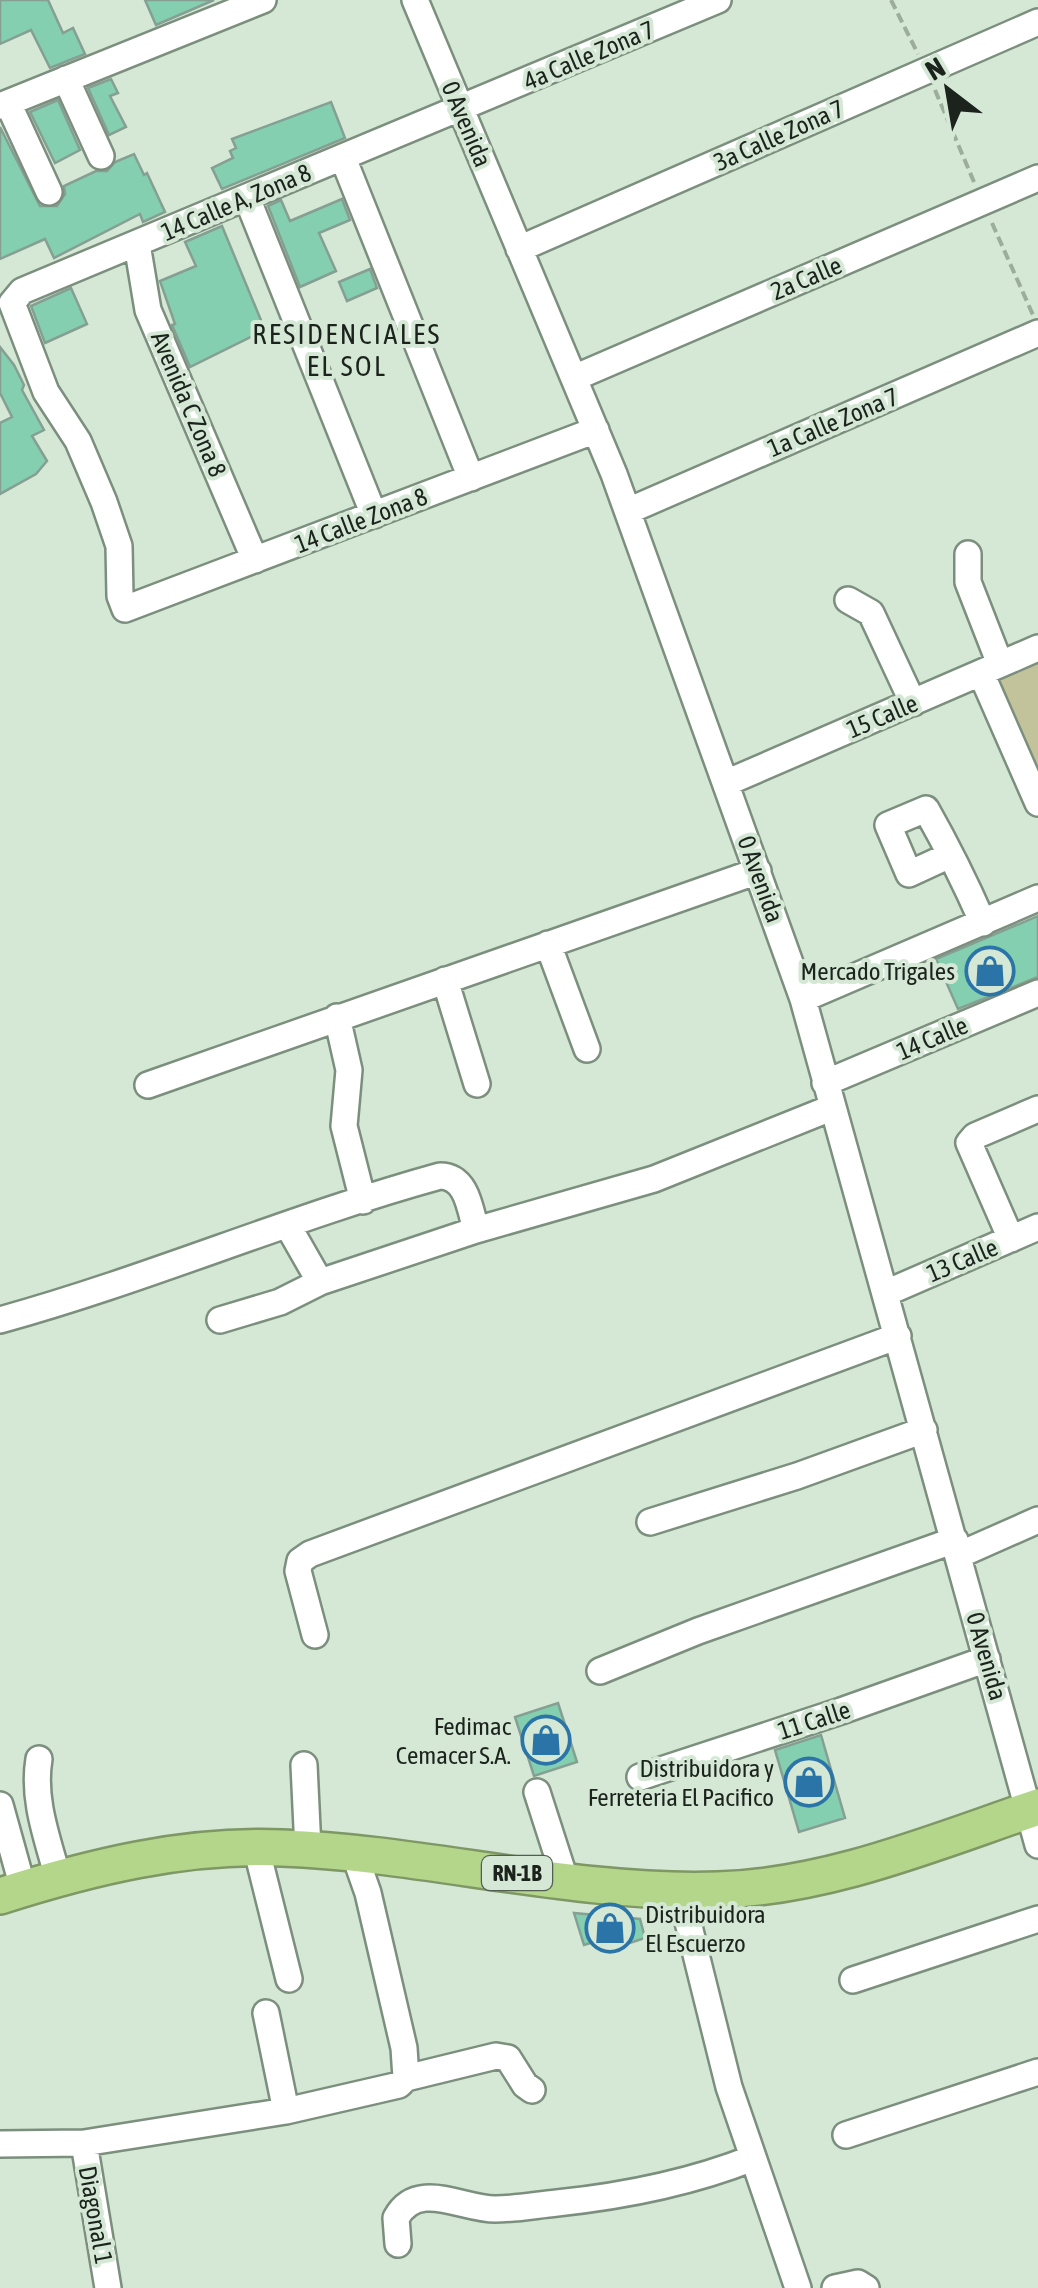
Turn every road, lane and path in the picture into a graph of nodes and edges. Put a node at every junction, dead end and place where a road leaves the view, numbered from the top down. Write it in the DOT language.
graph roads {
  1 [pos="263,0"];
  2 [pos="415,0"];
  3 [pos="718,0"];
  4 [pos="892,0"];
  5 [pos="1038,22"];
  6 [pos="926,70"];
  7 [pos="66,78"];
  8 [pos="4,104"];
  9 [pos="461,110"];
  10 [pos="350,155"];
  11 [pos="101,156"];
  12 [pos="1038,178"];
  13 [pos="49,192"];
  14 [pos="240,201"];
  15 [pos="983,202"];
  16 [pos="137,244"];
  17 [pos="520,249"];
  18 [pos="1038,330"];
  19 [pos="574,378"];
  20 [pos="596,430"];
  21 [pos="478,475"];
  22 [pos="628,511"];
  23 [pos="366,518"];
  24 [pos="968,554"];
  25 [pos="255,560"];
  26 [pos="848,600"];
  27 [pos="125,609"];
  28 [pos="1038,648"];
  29 [pos="991,669"];
  30 [pos="912,703"];
  31 [pos="726,784"];
  32 [pos="1038,803"];
  33 [pos="948,856"];
  34 [pos="758,871"];
  35 [pos="1038,898"];
  36 [pos="983,923"];
  37 [pos="548,944"];
  38 [pos="445,980"];
  39 [pos="1038,992"];
  40 [pos="803,1000"];
  41 [pos="337,1017"];
  42 [pos="587,1049"];
  43 [pos="148,1084"];
  44 [pos="477,1084"];
  45 [pos="828,1095"];
  46 [pos="1038,1108"];
  47 [pos="363,1201"];
  48 [pos="288,1226"];
  49 [pos="1038,1227"];
  50 [pos="476,1230"];
  51 [pos="1011,1239"];
  52 [pos="320,1282"];
  53 [pos="886,1293"];
  54 [pos="0,1320"];
  55 [pos="220,1320"];
  56 [pos="898,1336"];
  57 [pos="924,1430"];
  58 [pos="1038,1520"];
  59 [pos="650,1522"];
  60 [pos="957,1548"];
  61 [pos="315,1635"];
  62 [pos="988,1659"];
  63 [pos="600,1671"];
  64 [pos="1038,1740"];
  65 [pos="1014,1752"];
  66 [pos="38,1760"];
  67 [pos="304,1766"];
  68 [pos="640,1776"];
  69 [pos="537,1792"];
  70 [pos="0,1805"];
  71 [pos="1033,1808"];
  72 [pos="1038,1845"];
  73 [pos="256,1847"];
  74 [pos="308,1849"];
  75 [pos="354,1853"];
  76 [pos="58,1878"];
  77 [pos="565,1880"];
  78 [pos="680,1890"];
  79 [pos="12,1892"];
  80 [pos="1038,1919"];
  81 [pos="289,1979"];
  82 [pos="853,1980"];
  83 [pos="266,2013"];
  84 [pos="1038,2072"];
  85 [pos="406,2078"];
  86 [pos="532,2090"];
  87 [pos="286,2111"];
  88 [pos="846,2135"];
  89 [pos="84,2142"];
  90 [pos="0,2144"];
  91 [pos="753,2158"];
  92 [pos="398,2244"];
  93 [pos="108,2288"];
  94 [pos="798,2288"];
  95 [pos="835,2288"];
  96 [pos="866,2288"];
  1 -- 7 [label="street"];
  2 -- 9 [label="street, 0 Avenida"];
  3 -- 9 [label="street, 4a Calle Zona 7"];
  4 -- 6 [label="path"];
  5 -- 6 [label="street, 3a Calle Zona 7"];
  6 -- 15 [label="path"];
  6 -- 17 [label="street, 3a Calle Zona 7"];
  7 -- 8 [label="street"];
  7 -- 11 [label="street"];
  8 -- 13 [label="street"];
  9 -- 10 [label="street, 14 Calle A, Zona 8"];
  9 -- 17 [label="street, 0 Avenida"];
  10 -- 14 [label="street, 14 Calle A, Zona 8"];
  10 -- 21 [label="street"];
  12 -- 15 [label="street, 2a Calle"];
  14 -- 16 [label="street, 14 Calle A, Zona 8"];
  14 -- 23 [label="street"];
  15 -- 18 [label="path"];
  15 -- 19 [label="street, 2a Calle"];
  16 -- 25 [label="street, Avenida C Zona 8"];
  16 -- 27 [label="street, 14 Calle A, Zona 8"];
  17 -- 19 [label="street, 0 Avenida"];
  18 -- 22 [label="street, 1a Calle Zona 7"];
  19 -- 20 [label="street, 0 Avenida"];
  20 -- 21 [label="street, 14 Calle Zona 8"];
  20 -- 22 [label="street, 0 Avenida"];
  21 -- 23 [label="street, 14 Calle Zona 8"];
  22 -- 31 [label="street, 0 Avenida"];
  23 -- 25 [label="street, 14 Calle Zona 8"];
  24 -- 29 [label="street"];
  25 -- 27 [label="street, 14 Calle Zona 8"];
  26 -- 30 [label="street"];
  28 -- 29 [label="street, 15 Calle"];
  29 -- 30 [label="street, 15 Calle"];
  29 -- 32 [label="street"];
  30 -- 31 [label="street, 15 Calle"];
  31 -- 34 [label="street, 0 Avenida"];
  33 -- 33 [label="street"];
  33 -- 36 [label="street"];
  34 -- 37 [label="street"];
  34 -- 40 [label="street, 0 Avenida"];
  35 -- 36 [label="street"];
  36 -- 40 [label="street"];
  37 -- 38 [label="street"];
  37 -- 42 [label="street"];
  38 -- 41 [label="street"];
  38 -- 44 [label="street"];
  39 -- 45 [label="street, 14 Calle"];
  40 -- 45 [label="street, 0 Avenida"];
  41 -- 43 [label="street"];
  41 -- 47 [label="street"];
  45 -- 50 [label="street, 14 Calle"];
  45 -- 53 [label="street, 0 Avenida"];
  46 -- 51 [label="street"];
  47 -- 48 [label="street"];
  47 -- 50 [label="street"];
  48 -- 52 [label="street"];
  48 -- 54 [label="street"];
  49 -- 51 [label="street, 13 Calle"];
  50 -- 52 [label="street, 14 Calle"];
  51 -- 53 [label="street, 13 Calle"];
  52 -- 55 [label="street, 14 Calle"];
  53 -- 56 [label="street, 0 Avenida"];
  56 -- 57 [label="street, 0 Avenida"];
  56 -- 61 [label="street"];
  57 -- 59 [label="street"];
  57 -- 60 [label="street, 0 Avenida"];
  58 -- 60 [label="street"];
  60 -- 62 [label="street, 0 Avenida"];
  60 -- 63 [label="street"];
  62 -- 65 [label="street, 0 Avenida"];
  62 -- 68 [label="street, 11 Calle"];
  64 -- 65 [label="street"];
  65 -- 71 [label="street, 0 Avenida"];
  66 -- 76 [label="street"];
  67 -- 74 [label="street"];
  69 -- 77 [label="street"];
  70 -- 79 [label="street"];
  71 -- 72 [label="street, 0 Avenida"];
  71 -- 78 [label="highway, RN-1B"];
  73 -- 74 [label="highway, RN-1B"];
  73 -- 76 [label="highway, RN-1B"];
  73 -- 81 [label="street"];
  74 -- 75 [label="highway, RN-1B"];
  75 -- 77 [label="highway, RN-1B"];
  75 -- 85 [label="street"];
  76 -- 79 [label="highway, RN-1B"];
  77 -- 78 [label="highway, RN-1B"];
  78 -- 91 [label="street"];
  80 -- 82 [label="street"];
  83 -- 87 [label="street"];
  84 -- 88 [label="street"];
  85 -- 86 [label="street"];
  85 -- 87 [label="street"];
  87 -- 89 [label="street"];
  89 -- 90 [label="street"];
  89 -- 93 [label="street, Diagonal 1"];
  91 -- 92 [label="street"];
  91 -- 94 [label="street"];
  95 -- 96 [label="street"];
}
